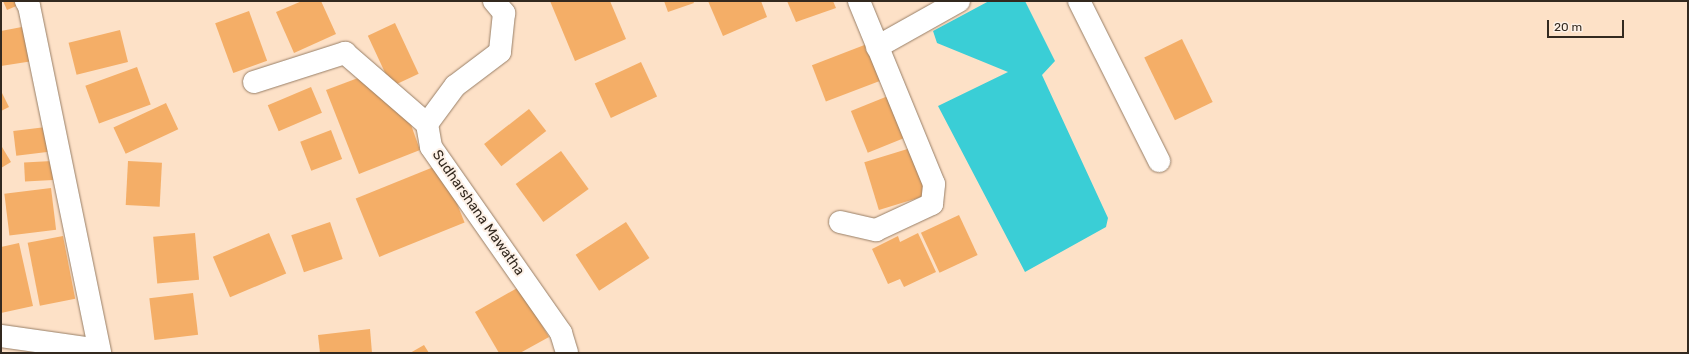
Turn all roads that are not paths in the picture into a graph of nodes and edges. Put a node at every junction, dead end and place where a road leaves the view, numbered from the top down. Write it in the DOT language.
graph roads {
  1 [pos="26,1"];
  2 [pos="494,1"];
  3 [pos="859,1"];
  4 [pos="959,1"];
  5 [pos="1079,1"];
  6 [pos="877,47"];
  7 [pos="254,82"];
  8 [pos="427,124"];
  9 [pos="1159,162"];
  10 [pos="840,222"];
  11 [pos="1,336"];
  12 [pos="99,351"];
  13 [pos="566,353"];
  1 -- 12 [label="street"];
  2 -- 8 [label="street"];
  3 -- 6 [label="street"];
  4 -- 6 [label="street"];
  5 -- 9 [label="street"];
  6 -- 10 [label="street"];
  7 -- 8 [label="street"];
  8 -- 13 [label="street, Sudharshana Mawatha"];
  11 -- 12 [label="street"];
}
